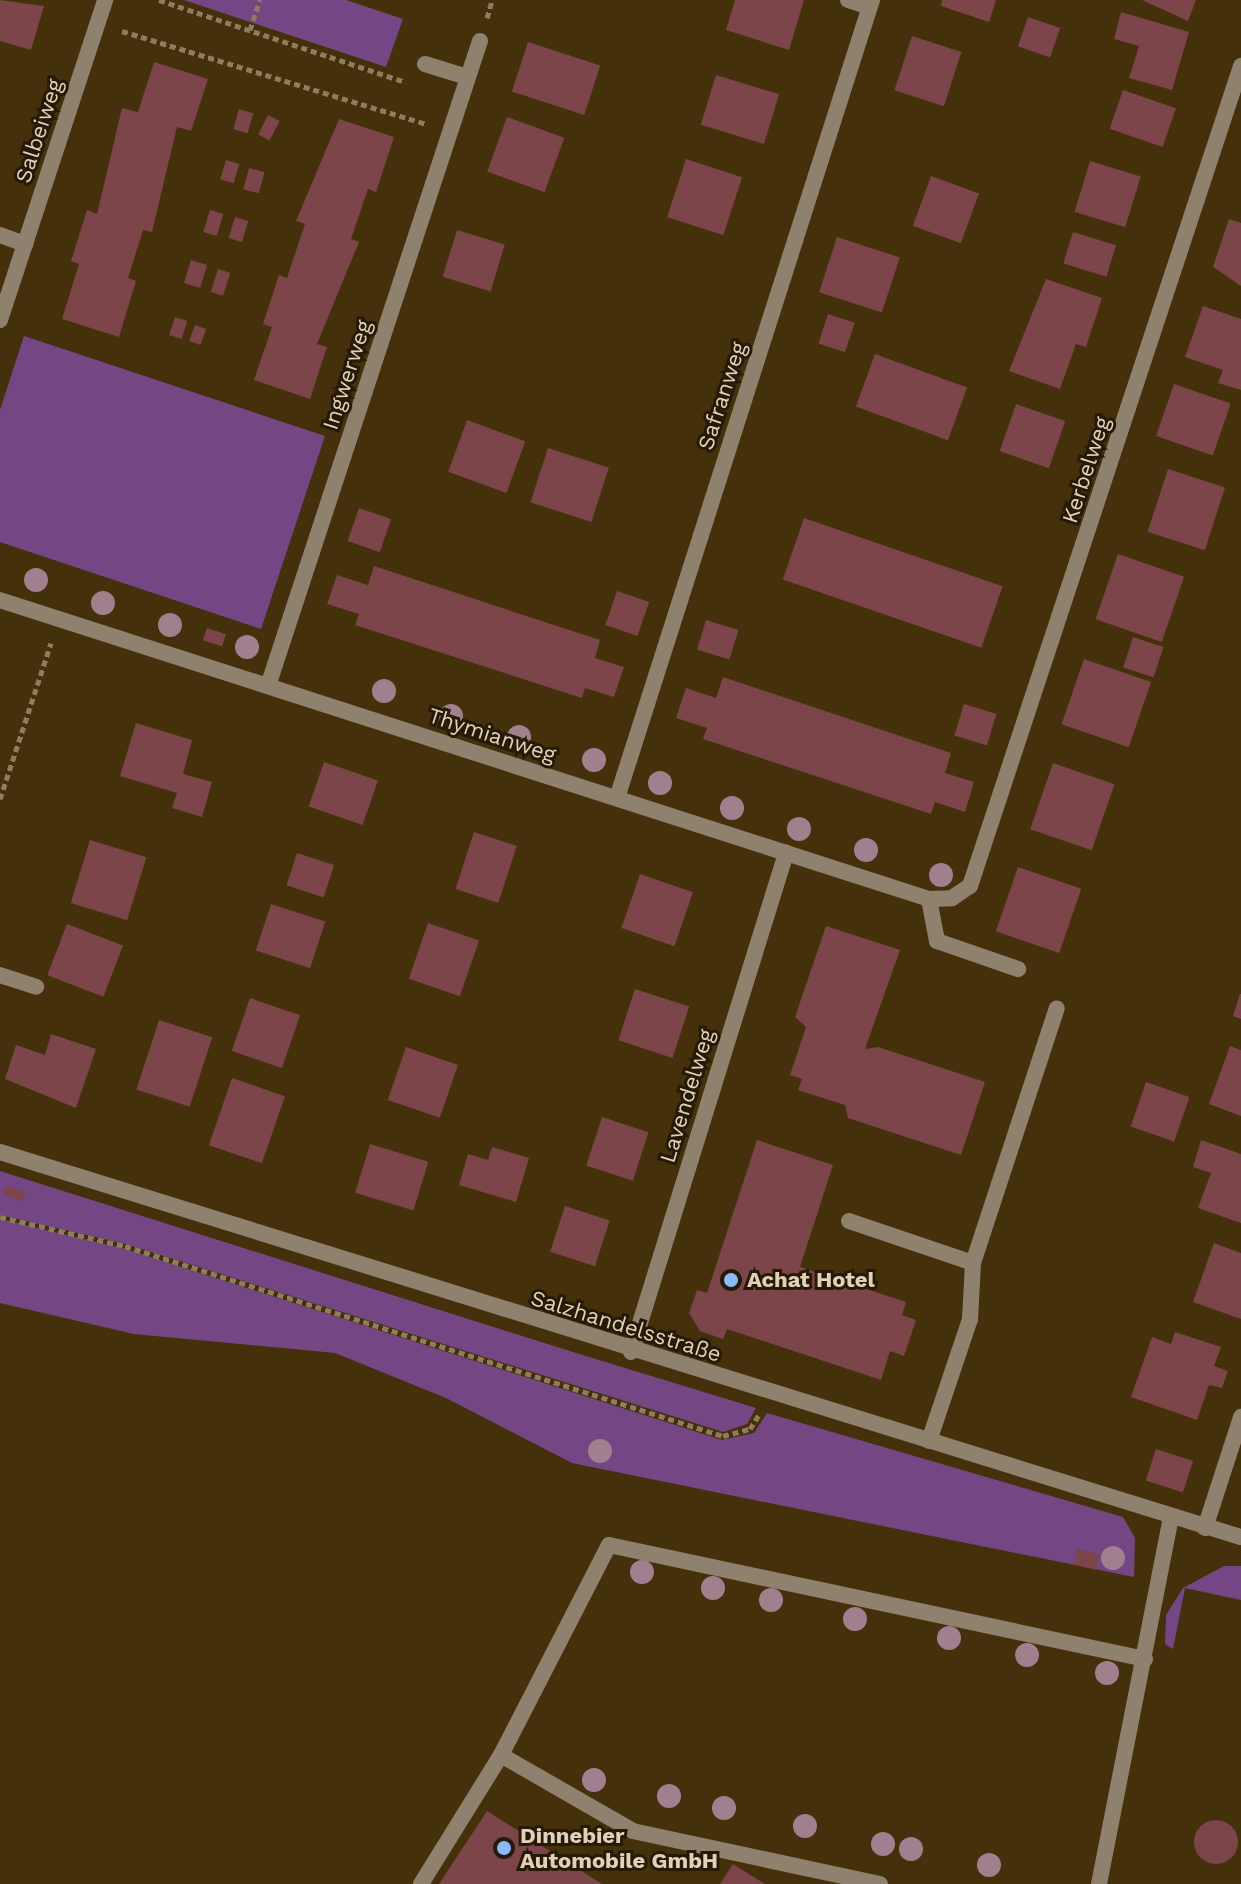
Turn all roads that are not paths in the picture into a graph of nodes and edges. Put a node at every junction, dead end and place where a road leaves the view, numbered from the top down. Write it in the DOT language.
graph roads {
  1 [pos="105,0"];
  2 [pos="848,0"];
  3 [pos="870,3"];
  4 [pos="480,41"];
  5 [pos="425,64"];
  6 [pos="1241,66"];
  7 [pos="467,77"];
  8 [pos="0,235"];
  9 [pos="25,244"];
  10 [pos="0,320"];
  11 [pos="0,600"];
  12 [pos="268,686"];
  13 [pos="617,798"];
  14 [pos="786,853"];
  15 [pos="929,899"];
  16 [pos="1018,969"];
  17 [pos="0,975"];
  18 [pos="36,987"];
  19 [pos="1057,1008"];
  20 [pos="0,1152"];
  21 [pos="849,1221"];
  22 [pos="973,1263"];
  23 [pos="631,1352"];
  24 [pos="1241,1417"];
  25 [pos="929,1441"];
  26 [pos="1171,1518"];
  27 [pos="1205,1528"];
  28 [pos="1241,1537"];
  29 [pos="1145,1659"];
  30 [pos="501,1755"];
  31 [pos="421,1884"];
  32 [pos="880,1884"];
  33 [pos="1099,1884"];
  1 -- 9 [label="street, Salbeiweg"];
  2 -- 3 [label="street, Safranweg"];
  3 -- 13 [label="street, Safranweg"];
  4 -- 7 [label="street, Ingwerweg"];
  5 -- 7 [label="street"];
  6 -- 15 [label="street, Kerbelweg"];
  7 -- 12 [label="street, Ingwerweg"];
  8 -- 9 [label="street"];
  9 -- 10 [label="street, Salbeiweg"];
  11 -- 12 [label="street, Thymianweg"];
  12 -- 13 [label="street, Thymianweg"];
  13 -- 14 [label="street, Thymianweg"];
  14 -- 15 [label="street, Thymianweg"];
  14 -- 23 [label="street, Lavendelweg"];
  15 -- 16 [label="street"];
  17 -- 18 [label="street"];
  19 -- 22 [label="street"];
  20 -- 23 [label="street, Salzhandelsstraße"];
  21 -- 22 [label="street"];
  22 -- 25 [label="street"];
  23 -- 25 [label="street, Salzhandelsstraße"];
  24 -- 27 [label="street"];
  25 -- 26 [label="street, Salzhandelsstraße"];
  26 -- 27 [label="street, Salzhandelsstraße"];
  26 -- 29 [label="street"];
  27 -- 28 [label="street, Salzhandelsstraße"];
  29 -- 30 [label="street"];
  29 -- 33 [label="street"];
  30 -- 31 [label="street"];
  30 -- 32 [label="street"];
}
